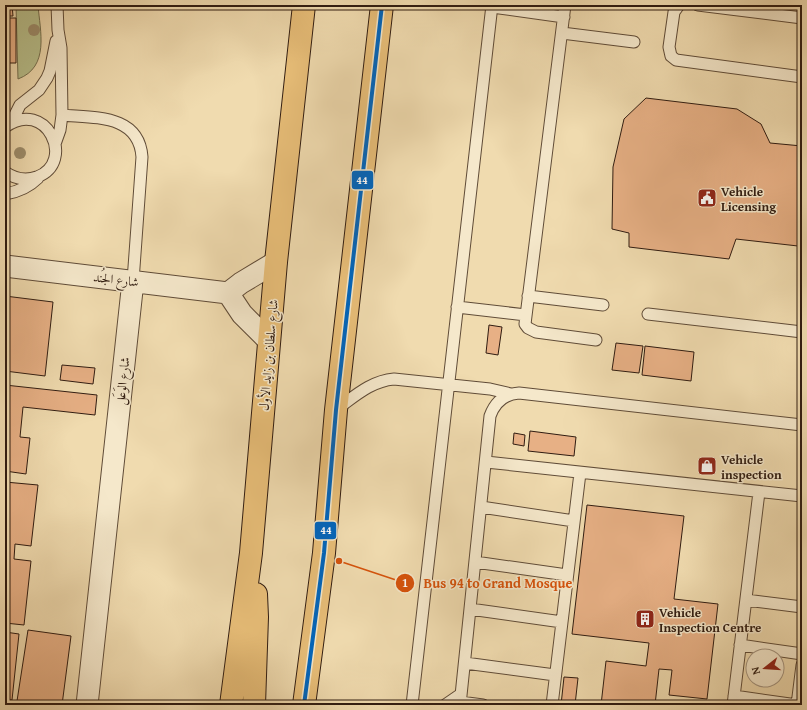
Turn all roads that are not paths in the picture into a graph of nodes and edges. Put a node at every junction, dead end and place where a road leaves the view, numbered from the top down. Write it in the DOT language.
graph roads {
  1 [pos="57,5"];
  2 [pos="304,5"];
  3 [pos="382,5"];
  4 [pos="565,5"];
  5 [pos="679,5"];
  6 [pos="698,5"];
  7 [pos="492,6"];
  8 [pos="564,17"];
  9 [pos="802,18"];
  10 [pos="58,30"];
  11 [pos="562,33"];
  12 [pos="634,42"];
  13 [pos="802,77"];
  14 [pos="62,115"];
  15 [pos="8,125"];
  16 [pos="55,144"];
  17 [pos="5,172"];
  18 [pos="40,176"];
  19 [pos="5,194"];
  20 [pos="276,262"];
  21 [pos="5,266"];
  22 [pos="133,281"];
  23 [pos="228,293"];
  24 [pos="528,296"];
  25 [pos="603,305"];
  26 [pos="458,307"];
  27 [pos="648,314"];
  28 [pos="526,315"];
  29 [pos="802,332"];
  30 [pos="596,340"];
  31 [pos="268,341"];
  32 [pos="448,384"];
  33 [pos="511,394"];
  34 [pos="336,410"];
  35 [pos="802,425"];
  36 [pos="486,462"];
  37 [pos="580,473"];
  38 [pos="759,492"];
  39 [pos="802,496"];
  40 [pos="481,507"];
  41 [pos="574,521"];
  42 [pos="251,553"];
  43 [pos="475,562"];
  44 [pos="567,576"];
  45 [pos="746,600"];
  46 [pos="802,607"];
  47 [pos="470,609"];
  48 [pos="562,622"];
  49 [pos="740,645"];
  50 [pos="802,654"];
  51 [pos="465,662"];
  52 [pos="802,665"];
  53 [pos="555,675"];
  54 [pos="460,700"];
  55 [pos="733,700"];
  56 [pos="257,702"];
  57 [pos="303,703"];
  58 [pos="87,705"];
  59 [pos="231,705"];
  60 [pos="412,705"];
  61 [pos="445,705"];
  62 [pos="484,705"];
  63 [pos="552,705"];
  64 [pos="797,705"];
  1 -- 10 [label="lane"];
  2 -- 20 [label="main road, شارع سلطان بن زايد الأول"];
  3 -- 34 [label="main road"];
  4 -- 8 [label="lane"];
  5 -- 13 [label="lane"];
  6 -- 9 [label="lane"];
  7 -- 8 [label="lane"];
  7 -- 26 [label="lane"];
  8 -- 11 [label="lane"];
  10 -- 14 [label="lane"];
  10 -- 15 [label="lane"];
  11 -- 12 [label="lane"];
  11 -- 24 [label="lane"];
  14 -- 16 [label="lane"];
  14 -- 22 [label="lane, شارع الوَعَل"];
  15 -- 16 [label="lane"];
  16 -- 18 [label="lane"];
  17 -- 18 [label="lane"];
  18 -- 19 [label="lane"];
  20 -- 23 [label="street"];
  20 -- 31 [label="main road, شارع سلطان بن زايد الأول"];
  21 -- 22 [label="street, شارع الجُند"];
  22 -- 23 [label="street, شارع الجُند"];
  22 -- 58 [label="street, شارع الوَعَل"];
  23 -- 31 [label="street"];
  24 -- 25 [label="lane"];
  24 -- 28 [label="lane"];
  26 -- 28 [label="lane"];
  26 -- 32 [label="lane"];
  27 -- 29 [label="lane"];
  28 -- 30 [label="lane"];
  31 -- 42 [label="main road, شارع سلطان بن زايد الأول"];
  32 -- 33 [label="lane"];
  32 -- 34 [label="lane"];
  32 -- 60 [label="lane"];
  33 -- 35 [label="lane"];
  33 -- 36 [label="lane"];
  34 -- 57 [label="main road"];
  36 -- 37 [label="lane"];
  36 -- 40 [label="lane"];
  37 -- 38 [label="lane"];
  37 -- 41 [label="lane"];
  38 -- 39 [label="lane"];
  38 -- 45 [label="lane"];
  40 -- 41 [label="lane"];
  40 -- 43 [label="lane"];
  41 -- 44 [label="lane"];
  42 -- 56 [label="main road"];
  42 -- 59 [label="main road, شارع سلطان بن زايد الأول"];
  43 -- 44 [label="lane"];
  43 -- 47 [label="lane"];
  44 -- 48 [label="lane"];
  45 -- 46 [label="lane"];
  45 -- 49 [label="lane"];
  47 -- 48 [label="lane"];
  47 -- 51 [label="lane"];
  48 -- 53 [label="lane"];
  49 -- 50 [label="lane"];
  49 -- 55 [label="lane"];
  51 -- 53 [label="lane"];
  51 -- 54 [label="lane"];
  52 -- 64 [label="lane"];
  53 -- 63 [label="lane"];
  54 -- 61 [label="lane"];
  54 -- 62 [label="lane"];
  55 -- 64 [label="lane"];
}
